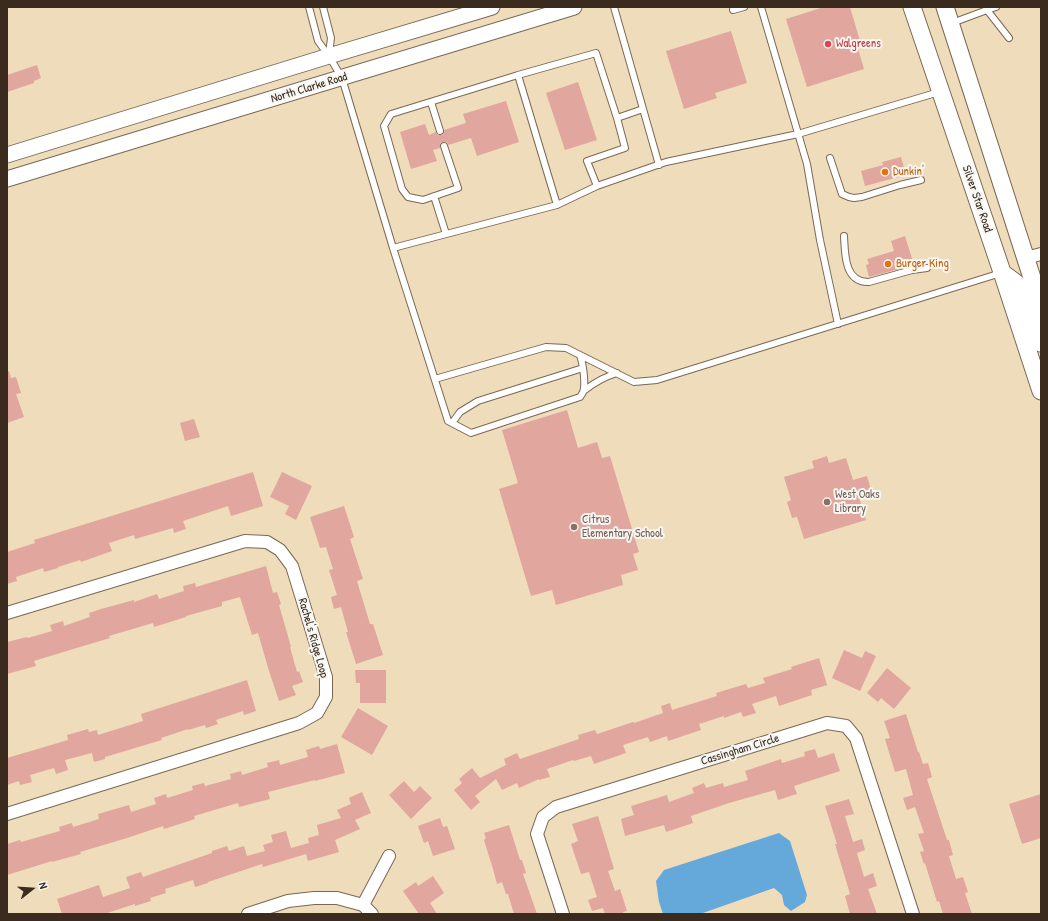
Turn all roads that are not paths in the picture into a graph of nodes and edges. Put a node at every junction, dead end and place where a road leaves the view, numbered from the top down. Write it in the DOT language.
graph roads {
  1 [pos="309,7"];
  2 [pos="323,7"];
  3 [pos="574,7"];
  4 [pos="614,7"];
  5 [pos="744,7"];
  6 [pos="761,7"];
  7 [pos="912,7"];
  8 [pos="945,7"];
  9 [pos="996,7"];
  10 [pos="483,8"];
  11 [pos="986,9"];
  12 [pos="733,10"];
  13 [pos="950,23"];
  14 [pos="1009,38"];
  15 [pos="329,56"];
  16 [pos="518,75"];
  17 [pos="342,78"];
  18 [pos="941,92"];
  19 [pos="431,102"];
  20 [pos="643,109"];
  21 [pos="617,118"];
  22 [pos="440,131"];
  23 [pos="798,134"];
  24 [pos="41,144"];
  25 [pos="444,146"];
  26 [pos="7,154"];
  27 [pos="830,158"];
  28 [pos="659,165"];
  29 [pos="44,168"];
  30 [pos="7,179"];
  31 [pos="922,180"];
  32 [pos="597,186"];
  33 [pos="434,196"];
  34 [pos="557,205"];
  35 [pos="446,234"];
  36 [pos="844,236"];
  37 [pos="393,248"];
  38 [pos="1033,256"];
  39 [pos="927,268"];
  40 [pos="1002,272"];
  41 [pos="1041,306"];
  42 [pos="838,324"];
  43 [pos="1041,343"];
  44 [pos="580,355"];
  45 [pos="583,368"];
  46 [pos="616,373"];
  47 [pos="434,379"];
  48 [pos="584,390"];
  49 [pos="1041,391"];
  50 [pos="452,423"];
  51 [pos="7,613"];
  52 [pos="7,814"];
  53 [pos="389,856"];
  54 [pos="363,905"];
  55 [pos="248,914"];
  56 [pos="372,914"];
  57 [pos="563,914"];
  58 [pos="913,914"];
  1 -- 15 [label="lane"];
  2 -- 15 [label="lane"];
  3 -- 17 [label="street, North Clarke Road"];
  4 -- 20 [label="lane"];
  5 -- 12 [label="lane"];
  6 -- 23 [label="lane"];
  7 -- 18 [label="main road, Silver Star Road"];
  8 -- 13 [label="main road"];
  9 -- 11 [label="lane"];
  10 -- 15 [label="street, North Clarke Road"];
  11 -- 13 [label="lane"];
  11 -- 14 [label="lane"];
  13 -- 38 [label="main road"];
  15 -- 17 [label="lane"];
  15 -- 24 [label="street, North Clarke Road"];
  16 -- 19 [label="lane"];
  16 -- 21 [label="lane"];
  16 -- 34 [label="lane"];
  17 -- 29 [label="street, North Clarke Road"];
  17 -- 37 [label="lane"];
  18 -- 23 [label="lane"];
  18 -- 40 [label="main road, Silver Star Road"];
  19 -- 22 [label="lane"];
  19 -- 33 [label="lane"];
  20 -- 21 [label="lane"];
  20 -- 28 [label="lane"];
  21 -- 32 [label="lane"];
  23 -- 28 [label="lane"];
  23 -- 42 [label="lane"];
  24 -- 26 [label="street, North Clarke Road"];
  24 -- 29 [label="street"];
  25 -- 33 [label="lane"];
  27 -- 31 [label="lane"];
  28 -- 32 [label="lane"];
  29 -- 30 [label="street, North Clarke Road"];
  32 -- 34 [label="lane"];
  33 -- 35 [label="lane"];
  34 -- 35 [label="lane"];
  35 -- 37 [label="lane"];
  36 -- 39 [label="lane"];
  37 -- 47 [label="lane"];
  38 -- 41 [label="main road"];
  40 -- 42 [label="lane"];
  40 -- 43 [label="main road"];
  40 -- 49 [label="main road, Silver Star Road"];
  42 -- 46 [label="lane"];
  44 -- 45 [label="lane"];
  44 -- 46 [label="lane"];
  44 -- 47 [label="lane"];
  45 -- 48 [label="lane"];
  45 -- 50 [label="lane"];
  46 -- 48 [label="lane"];
  47 -- 50 [label="lane"];
  48 -- 50 [label="lane"];
  51 -- 52 [label="street, Rachel's Ridge Loop"];
  53 -- 54 [label="street"];
  54 -- 55 [label="street"];
  54 -- 56 [label="street"];
  57 -- 58 [label="street, Cassingham Circle"];
}
